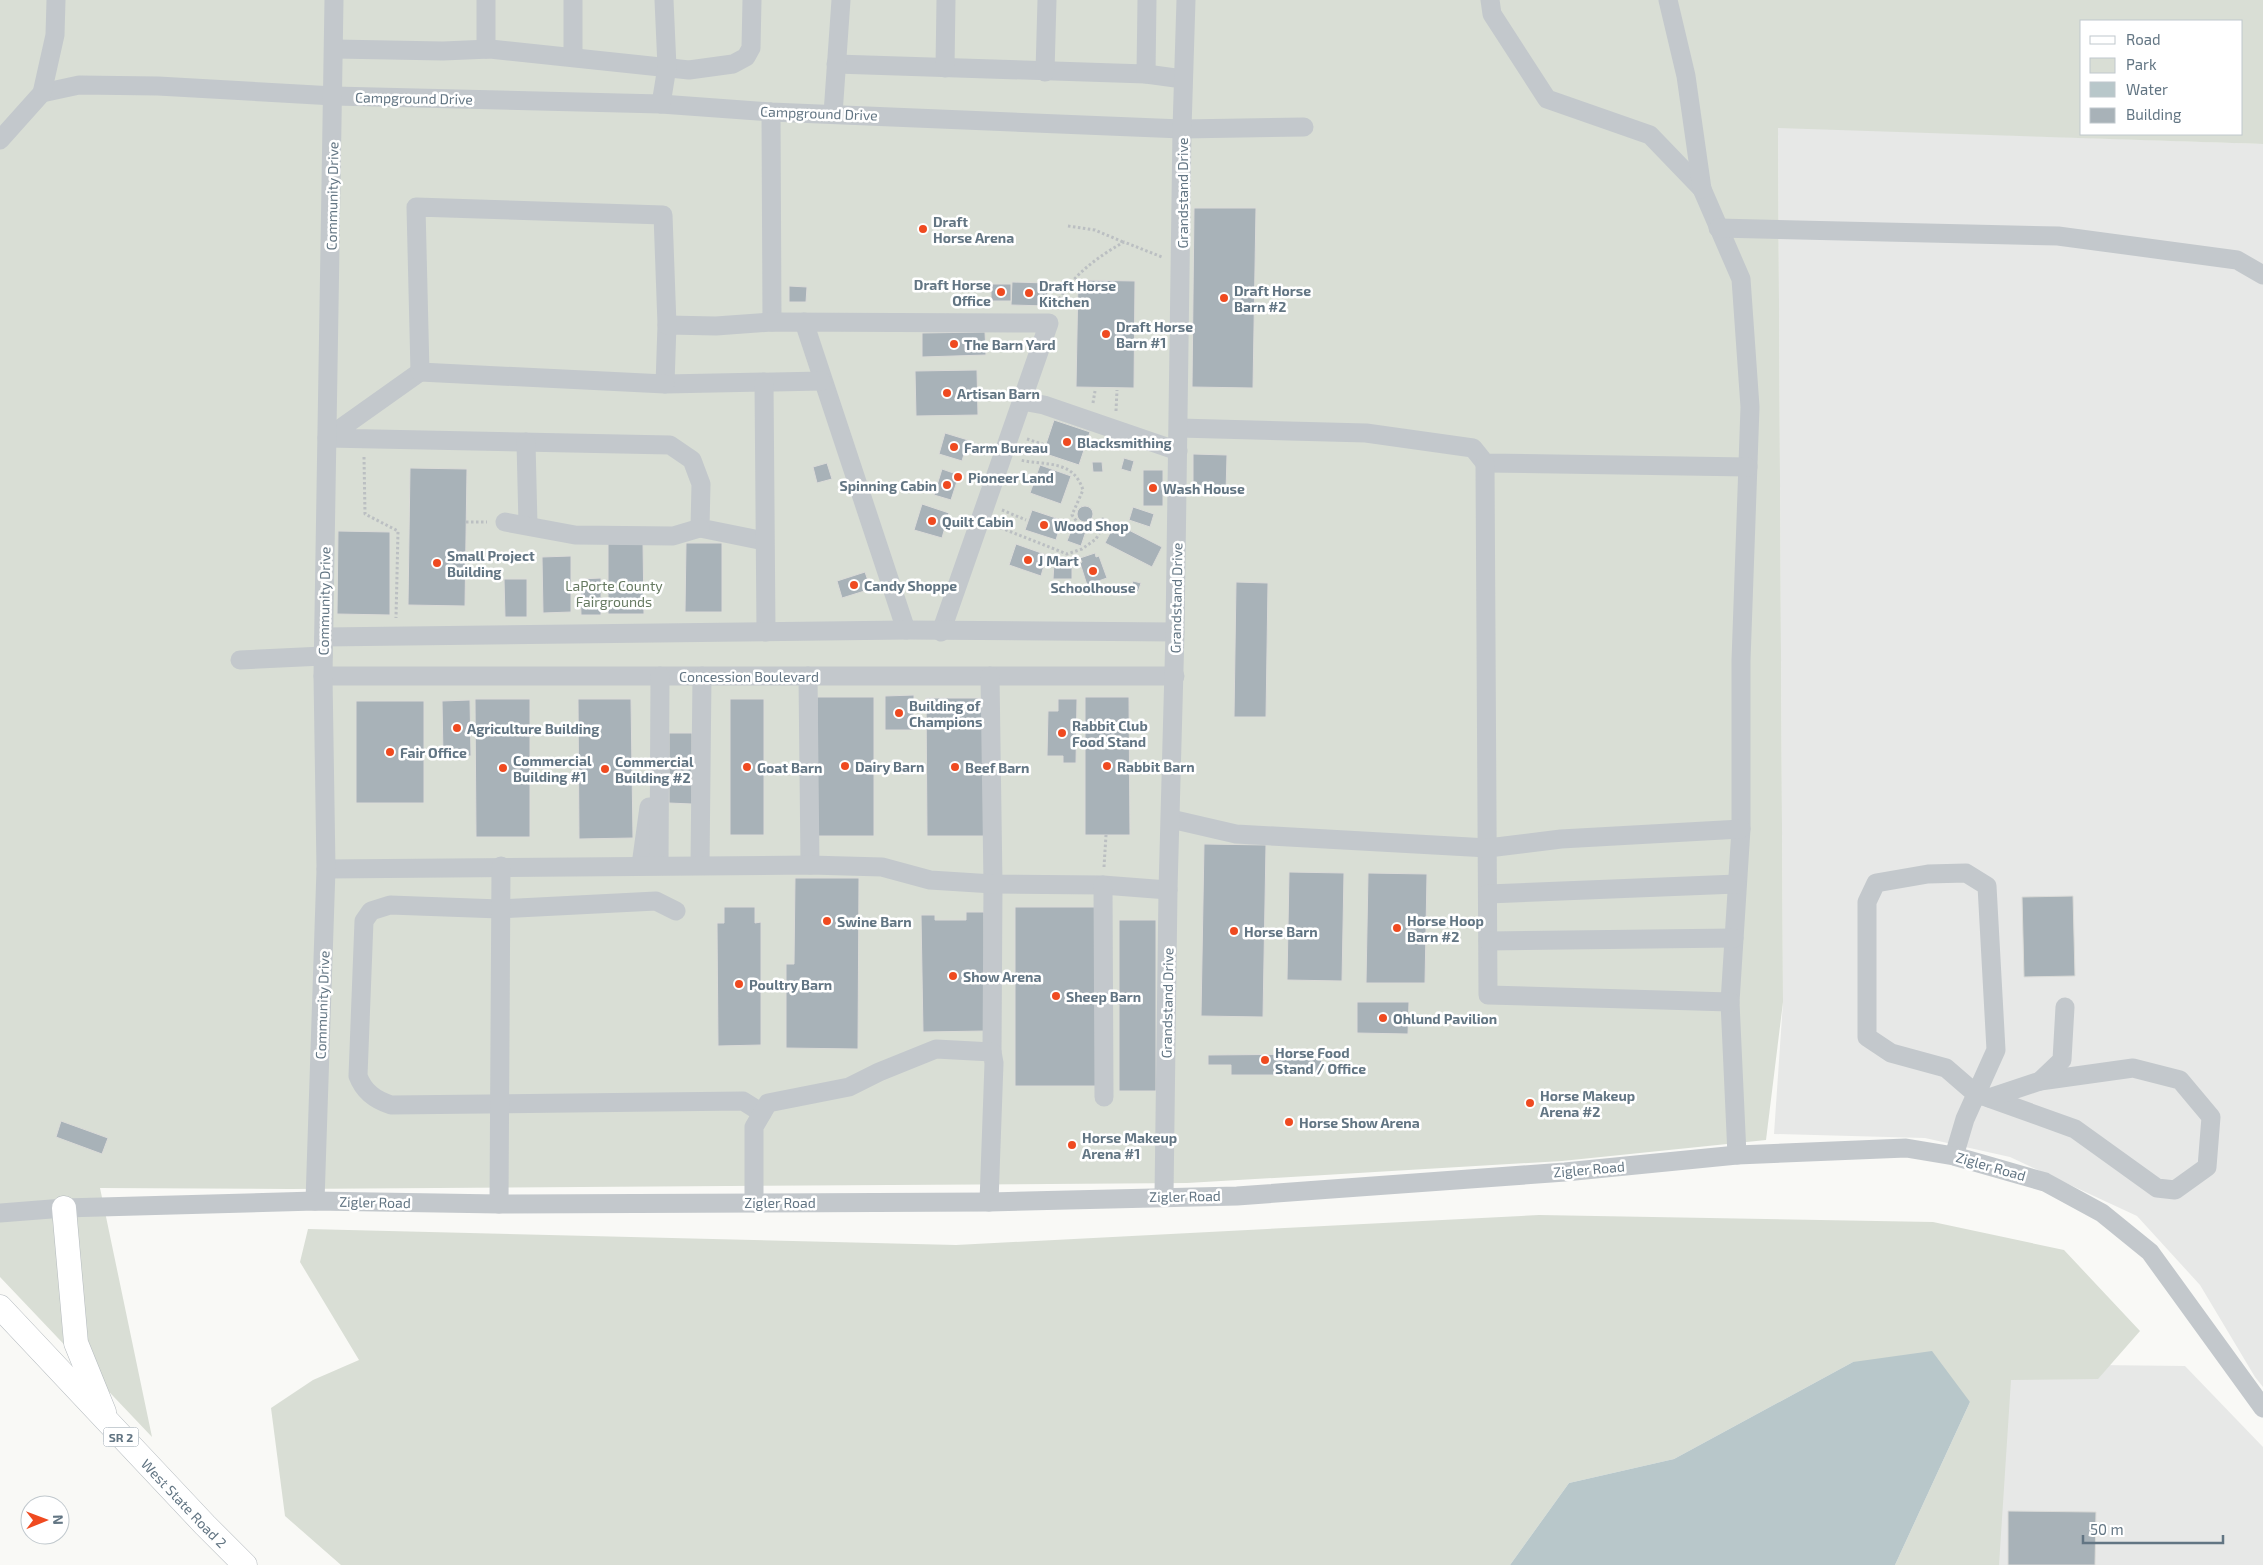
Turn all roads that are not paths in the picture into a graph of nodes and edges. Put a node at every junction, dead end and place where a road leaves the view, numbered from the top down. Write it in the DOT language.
graph roads {
  1 [pos="56,0"];
  2 [pos="334,0"];
  3 [pos="486,0"];
  4 [pos="573,0"];
  5 [pos="664,0"];
  6 [pos="752,0"];
  7 [pos="841,0"];
  8 [pos="946,0"];
  9 [pos="1047,0"];
  10 [pos="1147,0"];
  11 [pos="1186,0"];
  12 [pos="1490,0"];
  13 [pos="1668,0"];
  14 [pos="335,49"];
  15 [pos="486,49"];
  16 [pos="573,57"];
  17 [pos="836,64"];
  18 [pos="666,67"];
  19 [pos="945,68"];
  20 [pos="1045,72"];
  21 [pos="1146,74"];
  22 [pos="1184,79"];
  23 [pos="42,93"];
  24 [pos="334,96"];
  25 [pos="661,104"];
  26 [pos="771,112"];
  27 [pos="833,114"];
  28 [pos="1304,127"];
  29 [pos="1182,129"];
  30 [pos="0,140"];
  31 [pos="1702,189"];
  32 [pos="1718,228"];
  33 [pos="2263,275"];
  34 [pos="772,322"];
  35 [pos="804,322"];
  36 [pos="667,325"];
  37 [pos="420,372"];
  38 [pos="822,381"];
  39 [pos="764,382"];
  40 [pos="664,384"];
  41 [pos="1022,400"];
  42 [pos="1179,428"];
  43 [pos="327,438"];
  44 [pos="526,442"];
  45 [pos="1178,451"];
  46 [pos="1485,463"];
  47 [pos="1748,467"];
  48 [pos="505,522"];
  49 [pos="528,525"];
  50 [pos="700,528"];
  51 [pos="764,540"];
  52 [pos="906,630"];
  53 [pos="766,632"];
  54 [pos="941,632"];
  55 [pos="1175,632"];
  56 [pos="324,636"];
  57 [pos="323,656"];
  58 [pos="240,660"];
  59 [pos="323,676"];
  60 [pos="660,676"];
  61 [pos="702,676"];
  62 [pos="808,676"];
  63 [pos="990,676"];
  64 [pos="1174,676"];
  65 [pos="1170,819"];
  66 [pos="1741,829"];
  67 [pos="1488,848"];
  68 [pos="650,865"];
  69 [pos="700,865"];
  70 [pos="810,865"];
  71 [pos="501,866"];
  72 [pos="326,869"];
  73 [pos="993,884"];
  74 [pos="1737,884"];
  75 [pos="1103,885"];
  76 [pos="1168,890"];
  77 [pos="1488,894"];
  78 [pos="500,909"];
  79 [pos="676,911"];
  80 [pos="1734,938"];
  81 [pos="1488,941"];
  82 [pos="1730,1002"];
  83 [pos="2065,1007"];
  84 [pos="992,1052"];
  85 [pos="2040,1081"];
  86 [pos="1982,1096"];
  87 [pos="1104,1097"];
  88 [pos="499,1104"];
  89 [pos="762,1113"];
  90 [pos="1738,1155"];
  91 [pos="1954,1156"];
  92 [pos="1164,1196"];
  93 [pos="316,1201"];
  94 [pos="990,1202"];
  95 [pos="754,1203"];
  96 [pos="499,1204"];
  97 [pos="64,1208"];
  98 [pos="0,1213"];
  99 [pos="0,1307"];
  100 [pos="2263,1408"];
  101 [pos="110,1425"];
  102 [pos="245,1565"];
  1 -- 23 [label="street"];
  2 -- 14 [label="street, Community Drive"];
  3 -- 15 [label="street"];
  4 -- 16 [label="street"];
  5 -- 18 [label="street"];
  6 -- 18 [label="street"];
  7 -- 17 [label="street"];
  8 -- 19 [label="street"];
  9 -- 20 [label="street"];
  10 -- 21 [label="street"];
  11 -- 22 [label="street, Grandstand Drive"];
  12 -- 31 [label="street"];
  13 -- 31 [label="street"];
  14 -- 15 [label="street"];
  14 -- 24 [label="street, Community Drive"];
  15 -- 16 [label="street"];
  16 -- 18 [label="street"];
  17 -- 19 [label="street"];
  17 -- 27 [label="street"];
  18 -- 25 [label="street"];
  19 -- 20 [label="street"];
  20 -- 21 [label="street"];
  21 -- 22 [label="street"];
  22 -- 29 [label="street, Grandstand Drive"];
  23 -- 24 [label="street, Campground Drive"];
  23 -- 30 [label="street"];
  24 -- 25 [label="street, Campground Drive"];
  24 -- 43 [label="street, Community Drive"];
  25 -- 26 [label="street, Campground Drive"];
  26 -- 27 [label="street, Campground Drive"];
  26 -- 34 [label="street"];
  27 -- 29 [label="street, Campground Drive"];
  28 -- 29 [label="street, Campground Drive"];
  29 -- 42 [label="street, Grandstand Drive"];
  31 -- 32 [label="street"];
  32 -- 33 [label="street"];
  32 -- 47 [label="street"];
  34 -- 35 [label="street"];
  34 -- 36 [label="street"];
  35 -- 38 [label="street"];
  35 -- 41 [label="street"];
  36 -- 37 [label="street"];
  36 -- 40 [label="street"];
  37 -- 40 [label="street"];
  37 -- 43 [label="street"];
  38 -- 39 [label="street"];
  38 -- 52 [label="street"];
  39 -- 40 [label="street"];
  39 -- 51 [label="street"];
  41 -- 45 [label="street"];
  41 -- 54 [label="street"];
  42 -- 45 [label="street, Grandstand Drive"];
  42 -- 46 [label="street"];
  43 -- 44 [label="street"];
  43 -- 56 [label="street, Community Drive"];
  44 -- 49 [label="street"];
  44 -- 50 [label="street"];
  45 -- 55 [label="street, Grandstand Drive"];
  46 -- 47 [label="street"];
  46 -- 67 [label="street"];
  47 -- 66 [label="street"];
  48 -- 49 [label="street"];
  49 -- 50 [label="street"];
  50 -- 51 [label="street"];
  51 -- 53 [label="street"];
  52 -- 53 [label="street"];
  52 -- 54 [label="street"];
  53 -- 56 [label="street"];
  54 -- 55 [label="street"];
  55 -- 64 [label="street, Grandstand Drive"];
  56 -- 57 [label="street, Community Drive"];
  57 -- 58 [label="street"];
  57 -- 59 [label="street, Community Drive"];
  59 -- 60 [label="street, Concession Boulevard"];
  59 -- 72 [label="street, Community Drive"];
  60 -- 61 [label="street, Concession Boulevard"];
  60 -- 68 [label="street"];
  61 -- 62 [label="street, Concession Boulevard"];
  61 -- 69 [label="street"];
  62 -- 63 [label="street, Concession Boulevard"];
  62 -- 70 [label="street"];
  63 -- 64 [label="street, Concession Boulevard"];
  63 -- 73 [label="street"];
  64 -- 65 [label="street, Grandstand Drive"];
  65 -- 67 [label="street"];
  65 -- 76 [label="street, Grandstand Drive"];
  66 -- 67 [label="street"];
  66 -- 74 [label="street"];
  67 -- 77 [label="street"];
  68 -- 69 [label="street"];
  68 -- 71 [label="street"];
  69 -- 70 [label="street"];
  70 -- 73 [label="street"];
  71 -- 72 [label="street"];
  71 -- 78 [label="street"];
  72 -- 93 [label="street, Community Drive"];
  73 -- 75 [label="street"];
  73 -- 84 [label="street"];
  74 -- 77 [label="street"];
  74 -- 80 [label="street"];
  75 -- 76 [label="street"];
  75 -- 87 [label="street"];
  76 -- 92 [label="street, Grandstand Drive"];
  77 -- 81 [label="street"];
  78 -- 79 [label="street"];
  78 -- 88 [label="street"];
  78 -- 88 [label="street"];
  80 -- 81 [label="street"];
  80 -- 82 [label="street"];
  81 -- 82 [label="street"];
  82 -- 90 [label="street"];
  83 -- 85 [label="street"];
  84 -- 89 [label="street"];
  84 -- 94 [label="street"];
  85 -- 86 [label="street"];
  85 -- 86 [label="street"];
  86 -- 86 [label="street"];
  86 -- 91 [label="street"];
  88 -- 89 [label="street"];
  88 -- 96 [label="street"];
  89 -- 95 [label="street"];
  90 -- 91 [label="street, Zigler Road"];
  90 -- 92 [label="street, Zigler Road"];
  91 -- 100 [label="street, Zigler Road"];
  92 -- 94 [label="street, Zigler Road"];
  93 -- 96 [label="street, Zigler Road"];
  93 -- 97 [label="street, Zigler Road"];
  94 -- 95 [label="street, Zigler Road"];
  95 -- 96 [label="street, Zigler Road"];
  97 -- 98 [label="street, Zigler Road"];
  97 -- 101 [label="main road"];
  99 -- 101 [label="main road, West State Road 2 / SR 2"];
  101 -- 102 [label="main road, West State Road 2 / SR 2"];
}
